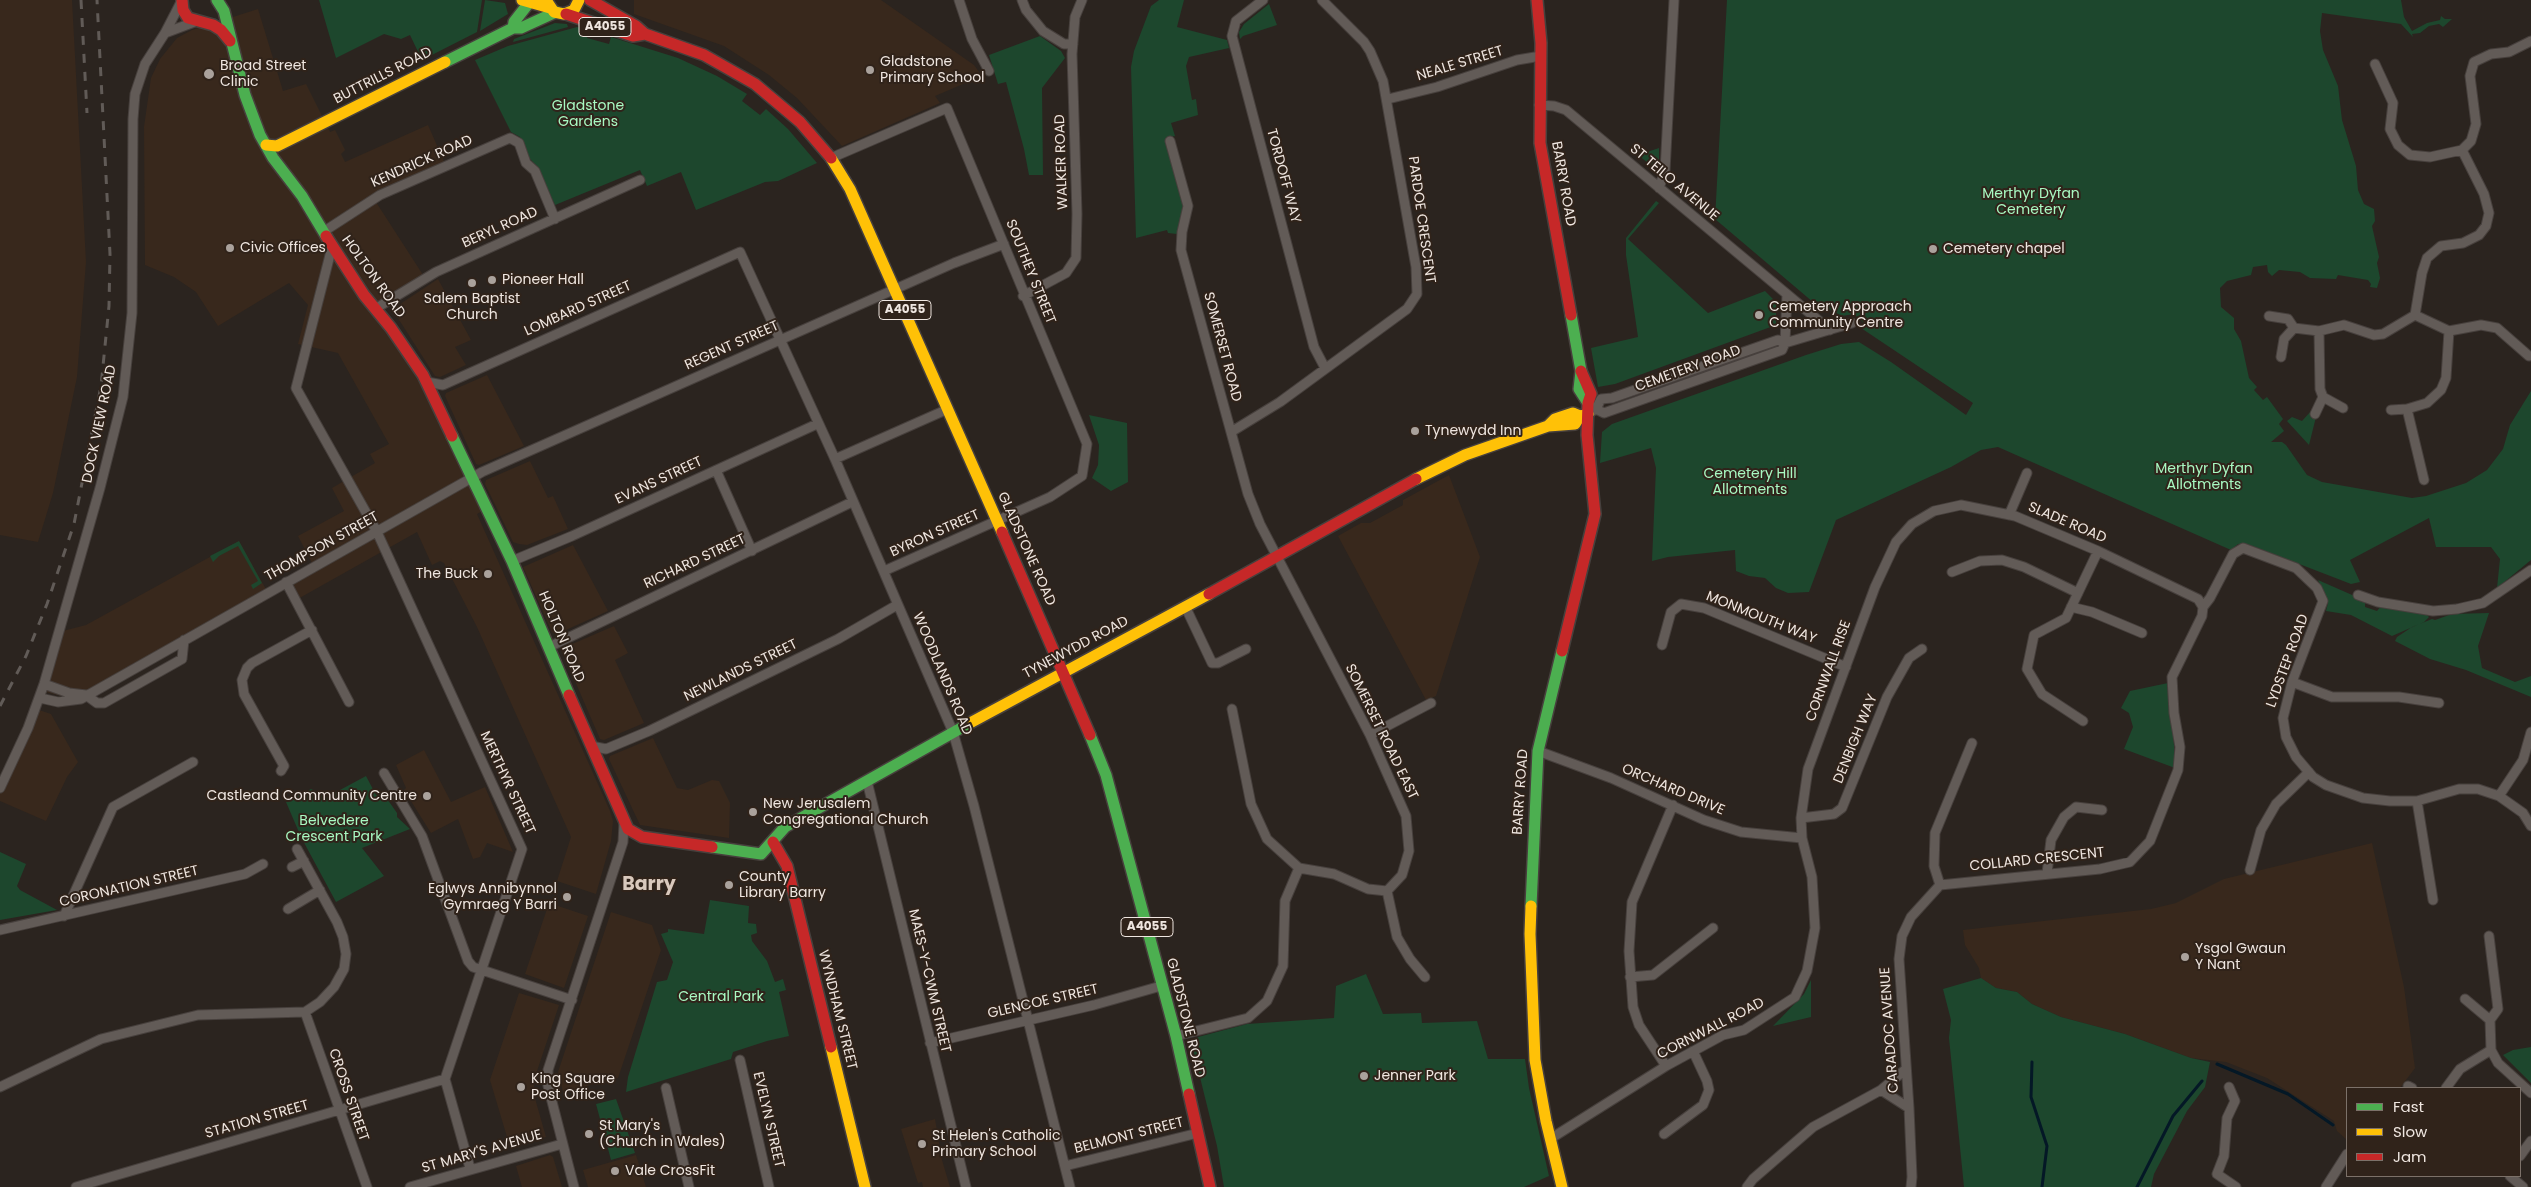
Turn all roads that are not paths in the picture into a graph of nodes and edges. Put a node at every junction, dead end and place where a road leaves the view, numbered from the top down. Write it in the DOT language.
graph roads {
  1 [pos="216,0"];
  2 [pos="591,0"];
  3 [pos="959,0"];
  4 [pos="1022,0"];
  5 [pos="1082,0"];
  6 [pos="1263,0"];
  7 [pos="1322,0"];
  8 [pos="1536,0"];
  9 [pos="1674,0"];
  10 [pos="181,1"];
  11 [pos="530,1"];
  12 [pos="562,7"];
  13 [pos="197,21"];
  14 [pos="513,28"];
  15 [pos="165,33"];
  16 [pos="645,34"];
  17 [pos="2531,41"];
  18 [pos="230,42"];
  19 [pos="1074,44"];
  20 [pos="1541,56"];
  21 [pos="2374,64"];
  22 [pos="989,71"];
  23 [pos="1388,99"];
  24 [pos="1539,104"];
  25 [pos="1170,141"];
  26 [pos="266,145"];
  27 [pos="2462,150"];
  28 [pos="831,158"];
  29 [pos="640,180"];
  30 [pos="1659,188"];
  31 [pos="555,219"];
  32 [pos="323,232"];
  33 [pos="1004,244"];
  34 [pos="332,247"];
  35 [pos="740,252"];
  36 [pos="896,289"];
  37 [pos="1786,294"];
  38 [pos="1024,296"];
  39 [pos="376,309"];
  40 [pos="2415,315"];
  41 [pos="2269,316"];
  42 [pos="1852,323"];
  43 [pos="2294,328"];
  44 [pos="1830,330"];
  45 [pos="2319,331"];
  46 [pos="2449,331"];
  47 [pos="780,340"];
  48 [pos="1785,343"];
  49 [pos="2529,356"];
  50 [pos="2281,358"];
  51 [pos="1325,368"];
  52 [pos="427,382"];
  53 [pos="2323,397"];
  54 [pos="2343,408"];
  55 [pos="948,409"];
  56 [pos="2407,409"];
  57 [pos="2391,410"];
  58 [pos="1588,411"];
  59 [pos="2315,414"];
  60 [pos="817,424"];
  61 [pos="1231,432"];
  62 [pos="835,459"];
  63 [pos="716,470"];
  64 [pos="2026,473"];
  65 [pos="474,478"];
  66 [pos="2424,480"];
  67 [pos="852,502"];
  68 [pos="2009,515"];
  69 [pos="997,522"];
  70 [pos="1912,524"];
  71 [pos="376,532"];
  72 [pos="752,551"];
  73 [pos="2098,551"];
  74 [pos="2233,554"];
  75 [pos="1277,556"];
  76 [pos="512,561"];
  77 [pos="2531,570"];
  78 [pos="884,571"];
  79 [pos="1952,572"];
  80 [pos="286,582"];
  81 [pos="2078,593"];
  82 [pos="2358,595"];
  83 [pos="897,605"];
  84 [pos="1185,606"];
  85 [pos="2072,607"];
  86 [pos="2203,607"];
  87 [pos="312,630"];
  88 [pos="2142,634"];
  89 [pos="184,640"];
  90 [pos="1662,645"];
  91 [pos="549,647"];
  92 [pos="1246,649"];
  93 [pos="1922,649"];
  94 [pos="1846,667"];
  95 [pos="1065,673"];
  96 [pos="2292,682"];
  97 [pos="44,684"];
  98 [pos="86,695"];
  99 [pos="40,698"];
  100 [pos="349,702"];
  101 [pos="2439,703"];
  102 [pos="1431,704"];
  103 [pos="1232,709"];
  104 [pos="2083,721"];
  105 [pos="953,732"];
  106 [pos="2531,732"];
  107 [pos="1370,735"];
  108 [pos="1972,743"];
  109 [pos="592,746"];
  110 [pos="1538,751"];
  111 [pos="193,762"];
  112 [pos="281,771"];
  113 [pos="2309,772"];
  114 [pos="384,773"];
  115 [pos="867,781"];
  116 [pos="0,788"];
  117 [pos="2499,796"];
  118 [pos="2417,801"];
  119 [pos="1673,805"];
  120 [pos="2102,810"];
  121 [pos="1801,818"];
  122 [pos="624,822"];
  123 [pos="2531,826"];
  124 [pos="1802,838"];
  125 [pos="773,842"];
  126 [pos="297,849"];
  127 [pos="304,861"];
  128 [pos="263,864"];
  129 [pos="292,868"];
  130 [pos="1299,868"];
  131 [pos="2250,870"];
  132 [pos="2047,873"];
  133 [pos="1940,885"];
  134 [pos="320,890"];
  135 [pos="1388,891"];
  136 [pos="2433,900"];
  137 [pos="288,909"];
  138 [pos="64,916"];
  139 [pos="1713,928"];
  140 [pos="0,930"];
  141 [pos="2489,936"];
  142 [pos="482,971"];
  143 [pos="1425,977"];
  144 [pos="1630,977"];
  145 [pos="1161,986"];
  146 [pos="2465,999"];
  147 [pos="572,1000"];
  148 [pos="305,1012"];
  149 [pos="1028,1020"];
  150 [pos="2490,1020"];
  151 [pos="1176,1036"];
  152 [pos="930,1043"];
  153 [pos="2491,1050"];
  154 [pos="1692,1051"];
  155 [pos="740,1060"];
  156 [pos="1666,1066"];
  157 [pos="1906,1069"];
  158 [pos="444,1079"];
  159 [pos="0,1087"];
  160 [pos="2229,1087"];
  161 [pos="2447,1087"];
  162 [pos="666,1088"];
  163 [pos="1881,1090"];
  164 [pos="2531,1093"];
  165 [pos="1910,1108"];
  166 [pos="339,1110"];
  167 [pos="1198,1133"];
  168 [pos="1664,1134"];
  169 [pos="1550,1139"];
  170 [pos="2531,1141"];
  171 [pos="562,1144"];
  172 [pos="2521,1155"];
  173 [pos="2346,1156"];
  174 [pos="1066,1166"];
  175 [pos="470,1168"];
  176 [pos="2511,1177"];
  177 [pos="76,1187"];
  178 [pos="366,1187"];
  179 [pos="410,1187"];
  180 [pos="574,1187"];
  181 [pos="689,1187"];
  182 [pos="770,1187"];
  183 [pos="865,1187"];
  184 [pos="966,1187"];
  185 [pos="1070,1187"];
  186 [pos="1210,1187"];
  187 [pos="1562,1187"];
  188 [pos="1747,1187"];
  189 [pos="1911,1187"];
  190 [pos="2236,1187"];
  191 [pos="2326,1187"];
  192 [pos="2523,1187"];
  1 -- 13 [label="main road"];
  1 -- 18 [label="main road, HOLTON ROAD"];
  2 -- 12 [label="main road, BUTTRILLS ROAD"];
  2 -- 16 [label="main road, GLADSTONE ROAD / A4055"];
  3 -- 22 [label="street"];
  4 -- 19 [label="street"];
  5 -- 19 [label="street, WALKER ROAD"];
  6 -- 51 [label="street, TORDOFF WAY"];
  7 -- 23 [label="street, PARDOE CRESCENT"];
  8 -- 20 [label="main road, BARRY ROAD"];
  9 -- 30 [label="street"];
  10 -- 13 [label="main road"];
  10 -- 15 [label="street, DOCK VIEW ROAD"];
  11 -- 12 [label="main road, GLADSTONE ROAD / A4055"];
  11 -- 14 [label="main road"];
  12 -- 14 [label="main road, BUTTRILLS ROAD"];
  12 -- 16 [label="main road, GLADSTONE ROAD / A4055"];
  13 -- 15 [label="street"];
  13 -- 18 [label="main road"];
  14 -- 26 [label="main road, BUTTRILLS ROAD"];
  15 -- 97 [label="street, DOCK VIEW ROAD"];
  16 -- 28 [label="main road, GLADSTONE ROAD / A4055"];
  17 -- 27 [label="street"];
  18 -- 26 [label="main road, HOLTON ROAD"];
  19 -- 38 [label="street, WALKER ROAD"];
  20 -- 23 [label="street, NEALE STREET"];
  20 -- 24 [label="main road, BARRY ROAD"];
  21 -- 27 [label="street"];
  23 -- 51 [label="street, PARDOE CRESCENT"];
  24 -- 30 [label="street, ST TEILO AVENUE"];
  24 -- 58 [label="main road, BARRY ROAD"];
  25 -- 61 [label="street, SOMERSET ROAD"];
  26 -- 32 [label="main road, HOLTON ROAD"];
  27 -- 40 [label="street"];
  28 -- 33 [label="street, SOUTHEY STREET"];
  28 -- 36 [label="main road, GLADSTONE ROAD / A4055"];
  29 -- 31 [label="street, BERYL ROAD"];
  30 -- 37 [label="street, ST TEILO AVENUE"];
  31 -- 32 [label="street, KENDRICK ROAD"];
  31 -- 39 [label="street, BERYL ROAD"];
  32 -- 34 [label="main road, HOLTON ROAD"];
  33 -- 36 [label="street, REGENT STREET"];
  33 -- 38 [label="street, SOUTHEY STREET"];
  34 -- 39 [label="main road, HOLTON ROAD"];
  34 -- 71 [label="street, MERTHYR STREET"];
  35 -- 47 [label="street, WOODLANDS ROAD"];
  35 -- 52 [label="street, LOMBARD STREET"];
  36 -- 47 [label="street, REGENT STREET"];
  36 -- 55 [label="main road, GLADSTONE ROAD / A4055"];
  37 -- 44 [label="street, ST TEILO AVENUE"];
  37 -- 48 [label="street"];
  38 -- 69 [label="street, SOUTHEY STREET"];
  39 -- 52 [label="main road, HOLTON ROAD"];
  40 -- 45 [label="street"];
  40 -- 46 [label="street"];
  41 -- 43 [label="street"];
  42 -- 44 [label="street, CEMETERY ROAD"];
  43 -- 45 [label="street"];
  43 -- 50 [label="street"];
  44 -- 48 [label="street, CEMETERY ROAD"];
  45 -- 53 [label="street"];
  46 -- 49 [label="street"];
  46 -- 56 [label="street"];
  47 -- 60 [label="street, WOODLANDS ROAD"];
  47 -- 65 [label="street, REGENT STREET"];
  48 -- 58 [label="street, CEMETERY ROAD"];
  51 -- 61 [label="street, PARDOE CRESCENT"];
  52 -- 65 [label="main road, HOLTON ROAD"];
  53 -- 54 [label="street"];
  53 -- 59 [label="street"];
  55 -- 62 [label="street"];
  55 -- 69 [label="main road, GLADSTONE ROAD / A4055"];
  56 -- 57 [label="street"];
  56 -- 66 [label="street"];
  58 -- 75 [label="main road, TYNEWYDD ROAD"];
  58 -- 110 [label="main road, BARRY ROAD"];
  60 -- 62 [label="street, WOODLANDS ROAD"];
  60 -- 63 [label="street, EVANS STREET"];
  61 -- 75 [label="street, SOMERSET ROAD"];
  62 -- 67 [label="street, WOODLANDS ROAD"];
  63 -- 72 [label="street"];
  63 -- 76 [label="street, EVANS STREET"];
  64 -- 68 [label="street"];
  65 -- 71 [label="street, THOMPSON STREET"];
  65 -- 76 [label="main road, HOLTON ROAD"];
  67 -- 72 [label="street, RICHARD STREET"];
  67 -- 78 [label="street, WOODLANDS ROAD"];
  68 -- 70 [label="street, SLADE ROAD"];
  68 -- 73 [label="street, SLADE ROAD"];
  69 -- 78 [label="street, BYRON STREET"];
  69 -- 95 [label="main road, GLADSTONE ROAD / A4055"];
  70 -- 94 [label="street, CORNWALL RISE"];
  71 -- 80 [label="street, THOMPSON STREET"];
  71 -- 142 [label="street, MERTHYR STREET"];
  72 -- 91 [label="street, RICHARD STREET"];
  73 -- 81 [label="street"];
  73 -- 86 [label="street, SLADE ROAD"];
  74 -- 86 [label="street, COLLARD CRESCENT"];
  74 -- 96 [label="street, LYDSTEP ROAD"];
  75 -- 84 [label="main road, TYNEWYDD ROAD"];
  75 -- 107 [label="street, SOMERSET ROAD EAST"];
  76 -- 91 [label="main road, HOLTON ROAD"];
  77 -- 82 [label="street"];
  78 -- 83 [label="street, WOODLANDS ROAD"];
  79 -- 81 [label="street"];
  80 -- 87 [label="street"];
  80 -- 89 [label="street, THOMPSON STREET"];
  81 -- 85 [label="street"];
  83 -- 105 [label="street, WOODLANDS ROAD"];
  83 -- 109 [label="street, NEWLANDS STREET"];
  84 -- 92 [label="street"];
  84 -- 95 [label="main road, TYNEWYDD ROAD"];
  85 -- 88 [label="street"];
  85 -- 104 [label="street"];
  86 -- 132 [label="street, COLLARD CRESCENT"];
  87 -- 100 [label="street"];
  87 -- 112 [label="street"];
  89 -- 98 [label="street, THOMPSON STREET"];
  89 -- 98 [label="street, THOMPSON STREET"];
  90 -- 94 [label="street, MONMOUTH WAY"];
  91 -- 109 [label="main road, HOLTON ROAD"];
  93 -- 121 [label="street, DENBIGH WAY"];
  94 -- 121 [label="street, CORNWALL RISE"];
  95 -- 105 [label="main road, TYNEWYDD ROAD"];
  95 -- 145 [label="main road, GLADSTONE ROAD / A4055"];
  96 -- 101 [label="street"];
  96 -- 113 [label="street, LYDSTEP ROAD"];
  97 -- 98 [label="street, THOMPSON STREET"];
  97 -- 99 [label="street, DOCK VIEW ROAD"];
  98 -- 99 [label="street, THOMPSON STREET"];
  99 -- 116 [label="street, DOCK VIEW ROAD"];
  102 -- 107 [label="street"];
  103 -- 130 [label="street"];
  105 -- 115 [label="main road, TYNEWYDD ROAD"];
  105 -- 149 [label="street, WOODLANDS ROAD"];
  106 -- 117 [label="street"];
  107 -- 135 [label="street, SOMERSET ROAD EAST"];
  108 -- 133 [label="street"];
  109 -- 122 [label="main road, HOLTON ROAD"];
  110 -- 119 [label="street, ORCHARD DRIVE"];
  110 -- 169 [label="main road, BARRY ROAD"];
  111 -- 138 [label="street"];
  113 -- 118 [label="street, LYDSTEP ROAD"];
  113 -- 131 [label="street"];
  114 -- 142 [label="street"];
  115 -- 125 [label="main road, TYNEWYDD ROAD"];
  115 -- 152 [label="street, MAES-Y-CWM STREET"];
  117 -- 118 [label="street, LYDSTEP ROAD"];
  117 -- 123 [label="street, LYDSTEP ROAD"];
  118 -- 136 [label="street"];
  119 -- 124 [label="street, ORCHARD DRIVE"];
  119 -- 144 [label="street"];
  120 -- 132 [label="street"];
  121 -- 124 [label="street, CORNWALL RISE"];
  122 -- 125 [label="main road, TYNEWYDD ROAD"];
  122 -- 147 [label="street, HOLTON ROAD"];
  124 -- 154 [label="street, CORNWALL ROAD"];
  125 -- 183 [label="main road, WYNDHAM STREET"];
  126 -- 127 [label="street"];
  127 -- 129 [label="street"];
  127 -- 134 [label="street"];
  128 -- 138 [label="street, CORONATION STREET"];
  130 -- 135 [label="street"];
  130 -- 151 [label="street"];
  132 -- 133 [label="street, COLLARD CRESCENT"];
  133 -- 157 [label="street, CARADOC AVENUE"];
  134 -- 137 [label="street"];
  134 -- 148 [label="street"];
  135 -- 143 [label="street"];
  138 -- 140 [label="street, CORONATION STREET"];
  139 -- 144 [label="street"];
  141 -- 150 [label="street"];
  142 -- 147 [label="street"];
  142 -- 158 [label="street, MERTHYR STREET"];
  144 -- 156 [label="street"];
  145 -- 149 [label="street, GLENCOE STREET"];
  145 -- 151 [label="main road, GLADSTONE ROAD / A4055"];
  146 -- 150 [label="street"];
  147 -- 171 [label="street, HOLTON ROAD"];
  148 -- 159 [label="street"];
  148 -- 166 [label="street, CROSS STREET"];
  149 -- 152 [label="street, GLENCOE STREET"];
  149 -- 174 [label="street, WOODLANDS ROAD"];
  150 -- 153 [label="street"];
  151 -- 167 [label="main road, GLADSTONE ROAD / A4055"];
  152 -- 184 [label="street, MAES-Y-CWM STREET"];
  153 -- 161 [label="street"];
  153 -- 164 [label="street"];
  154 -- 156 [label="street, CORNWALL ROAD"];
  154 -- 168 [label="street"];
  155 -- 182 [label="street, EVELYN STREET"];
  156 -- 169 [label="street, CORNWALL ROAD"];
  157 -- 163 [label="street"];
  157 -- 165 [label="street, CARADOC AVENUE"];
  158 -- 166 [label="street, STATION STREET"];
  158 -- 175 [label="street"];
  160 -- 190 [label="street"];
  162 -- 181 [label="street"];
  163 -- 165 [label="street"];
  163 -- 188 [label="street"];
  165 -- 189 [label="street, CARADOC AVENUE"];
  166 -- 177 [label="street, STATION STREET"];
  166 -- 178 [label="street, CROSS STREET"];
  167 -- 174 [label="street, BELMONT STREET"];
  167 -- 186 [label="main road, GLADSTONE ROAD / A4055"];
  169 -- 187 [label="main road, BARRY ROAD"];
  170 -- 172 [label="street"];
  171 -- 175 [label="street, ST MARY'S AVENUE"];
  171 -- 180 [label="street, HOLTON ROAD"];
  173 -- 191 [label="street"];
  174 -- 185 [label="street, WOODLANDS ROAD"];
  175 -- 179 [label="street, ST MARY'S AVENUE"];
  176 -- 192 [label="street"];
}
